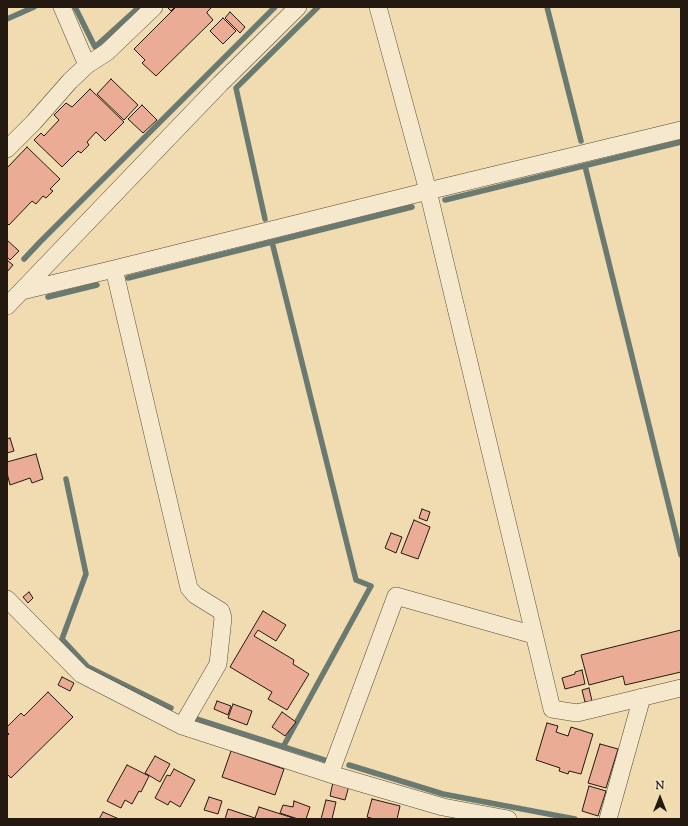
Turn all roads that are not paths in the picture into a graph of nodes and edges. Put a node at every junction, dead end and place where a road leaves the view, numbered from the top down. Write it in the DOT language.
graph roads {
  1 [pos="62,7"];
  2 [pos="154,7"];
  3 [pos="298,7"];
  4 [pos="378,7"];
  5 [pos="87,65"];
  6 [pos="681,130"];
  7 [pos="7,149"];
  8 [pos="428,191"];
  9 [pos="114,269"];
  10 [pos="22,291"];
  11 [pos="7,306"];
  12 [pos="7,598"];
  13 [pos="534,635"];
  14 [pos="681,688"];
  15 [pos="642,697"];
  16 [pos="182,726"];
  17 [pos="330,774"];
  18 [pos="508,819"];
  19 [pos="608,819"];
  1 -- 5 [label="street"];
  2 -- 5 [label="street"];
  3 -- 10 [label="street"];
  4 -- 8 [label="street"];
  5 -- 7 [label="street"];
  6 -- 8 [label="street"];
  8 -- 9 [label="street"];
  8 -- 13 [label="street"];
  9 -- 10 [label="street"];
  9 -- 16 [label="street"];
  10 -- 11 [label="street"];
  12 -- 16 [label="street"];
  13 -- 15 [label="street"];
  13 -- 17 [label="street"];
  14 -- 15 [label="street"];
  15 -- 19 [label="street"];
  16 -- 17 [label="street"];
  17 -- 18 [label="street"];
}
